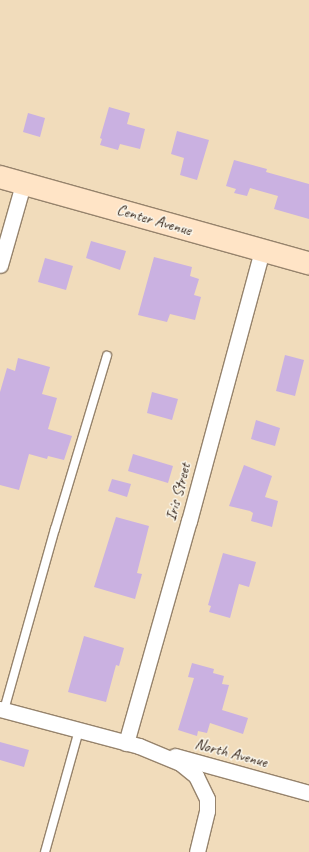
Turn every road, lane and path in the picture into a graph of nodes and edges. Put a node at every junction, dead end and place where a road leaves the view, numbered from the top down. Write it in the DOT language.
graph roads {
  1 [pos="0,177"];
  2 [pos="24,184"];
  3 [pos="262,250"];
  4 [pos="309,263"];
  5 [pos="0,265"];
  6 [pos="107,356"];
  7 [pos="2,710"];
  8 [pos="79,730"];
  9 [pos="126,743"];
  10 [pos="143,748"];
  11 [pos="309,793"];
  12 [pos="45,852"];
  13 [pos="197,852"];
  1 -- 2 [label="street, Center Avenue"];
  2 -- 3 [label="street, Center Avenue"];
  2 -- 5 [label="street"];
  3 -- 4 [label="street, Center Avenue"];
  3 -- 9 [label="street, Iris Street"];
  6 -- 7 [label="lane"];
  7 -- 8 [label="street, North Avenue"];
  8 -- 9 [label="street, North Avenue"];
  8 -- 12 [label="lane"];
  9 -- 10 [label="street, North Avenue"];
  10 -- 11 [label="street, North Avenue"];
  10 -- 13 [label="street, North Avenue"];
}
